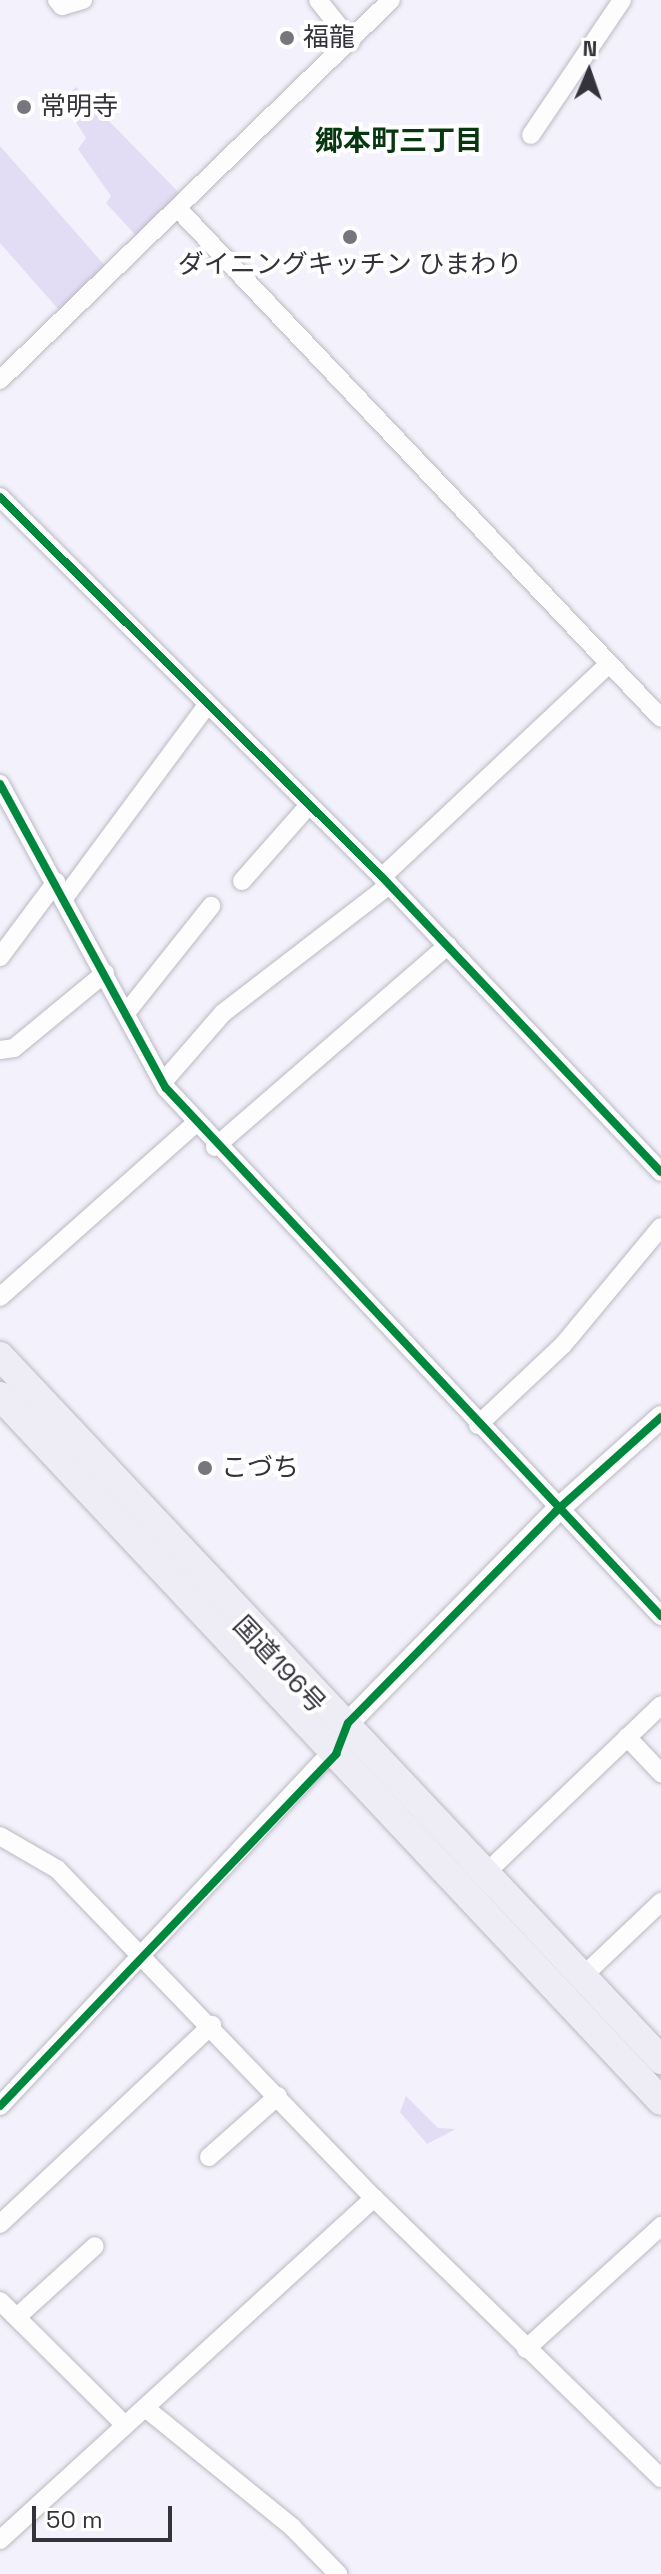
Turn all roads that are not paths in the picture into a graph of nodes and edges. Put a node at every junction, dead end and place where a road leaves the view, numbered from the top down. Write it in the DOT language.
graph roads {
  1 [pos="57,0"];
  2 [pos="83,0"];
  3 [pos="318,0"];
  4 [pos="391,0"];
  5 [pos="622,0"];
  6 [pos="351,41"];
  7 [pos="531,135"];
  8 [pos="181,212"];
  9 [pos="0,380"];
  10 [pos="0,497"];
  11 [pos="607,666"];
  12 [pos="208,704"];
  13 [pos="661,718"];
  14 [pos="0,784"];
  15 [pos="309,805"];
  16 [pos="242,881"];
  17 [pos="386,881"];
  18 [pos="61,890"];
  19 [pos="211,906"];
  20 [pos="7,932"];
  21 [pos="448,945"];
  22 [pos="0,957"];
  23 [pos="105,973"];
  24 [pos="126,1013"];
  25 [pos="0,1050"];
  26 [pos="163,1082"];
  27 [pos="196,1123"];
  28 [pos="215,1147"];
  29 [pos="661,1172"];
  30 [pos="661,1227"];
  31 [pos="0,1297"];
  32 [pos="0,1356"];
  33 [pos="0,1396"];
  34 [pos="661,1417"];
  35 [pos="478,1425"];
  36 [pos="556,1511"];
  37 [pos="661,1616"];
  38 [pos="661,1705"];
  39 [pos="348,1723"];
  40 [pos="627,1737"];
  41 [pos="336,1754"];
  42 [pos="661,1773"];
  43 [pos="0,1836"];
  44 [pos="487,1872"];
  45 [pos="661,1902"];
  46 [pos="146,1956"];
  47 [pos="583,1976"];
  48 [pos="212,2025"];
  49 [pos="661,2060"];
  50 [pos="278,2096"];
  51 [pos="661,2101"];
  52 [pos="0,2106"];
  53 [pos="209,2157"];
  54 [pos="374,2198"];
  55 [pos="0,2224"];
  56 [pos="661,2226"];
  57 [pos="95,2246"];
  58 [pos="0,2301"];
  59 [pos="17,2317"];
  60 [pos="526,2349"];
  61 [pos="149,2411"];
  62 [pos="123,2423"];
  63 [pos="661,2478"];
  64 [pos="0,2540"];
  65 [pos="338,2574"];
  1 -- 2 [label="street"];
  3 -- 6 [label="street"];
  4 -- 6 [label="street"];
  5 -- 7 [label="street"];
  6 -- 8 [label="street"];
  8 -- 9 [label="street"];
  8 -- 11 [label="street"];
  10 -- 12 [label="street"];
  11 -- 13 [label="street"];
  11 -- 17 [label="street"];
  12 -- 15 [label="street"];
  12 -- 18 [label="street"];
  14 -- 18 [label="street"];
  15 -- 16 [label="street"];
  15 -- 17 [label="street"];
  17 -- 21 [label="street"];
  17 -- 26 [label="street"];
  18 -- 20 [label="street"];
  18 -- 23 [label="street"];
  19 -- 24 [label="street"];
  20 -- 22 [label="street"];
  21 -- 28 [label="street"];
  21 -- 29 [label="street"];
  23 -- 24 [label="street"];
  23 -- 25 [label="street"];
  24 -- 26 [label="street"];
  26 -- 27 [label="street"];
  27 -- 28 [label="street"];
  27 -- 31 [label="street"];
  28 -- 35 [label="street"];
  30 -- 35 [label="street"];
  32 -- 39 [label="highway, 国道196号"];
  33 -- 41 [label="highway, 国道196号"];
  34 -- 36 [label="street"];
  35 -- 36 [label="street"];
  36 -- 37 [label="street"];
  36 -- 39 [label="street"];
  38 -- 40 [label="street"];
  39 -- 41 [label="street"];
  39 -- 44 [label="highway, 国道196号"];
  40 -- 42 [label="street"];
  40 -- 44 [label="street"];
  41 -- 46 [label="street"];
  41 -- 51 [label="highway, 国道196号"];
  43 -- 46 [label="street"];
  44 -- 47 [label="highway, 国道196号"];
  45 -- 47 [label="street"];
  46 -- 48 [label="street"];
  46 -- 52 [label="street"];
  47 -- 49 [label="highway, 国道196号"];
  48 -- 50 [label="street"];
  48 -- 55 [label="street"];
  50 -- 53 [label="street"];
  50 -- 54 [label="street"];
  54 -- 60 [label="street"];
  54 -- 61 [label="street"];
  56 -- 60 [label="street"];
  57 -- 59 [label="street"];
  58 -- 59 [label="street"];
  59 -- 62 [label="street"];
  60 -- 63 [label="street"];
  61 -- 62 [label="street"];
  61 -- 65 [label="street"];
  62 -- 64 [label="street"];
}
